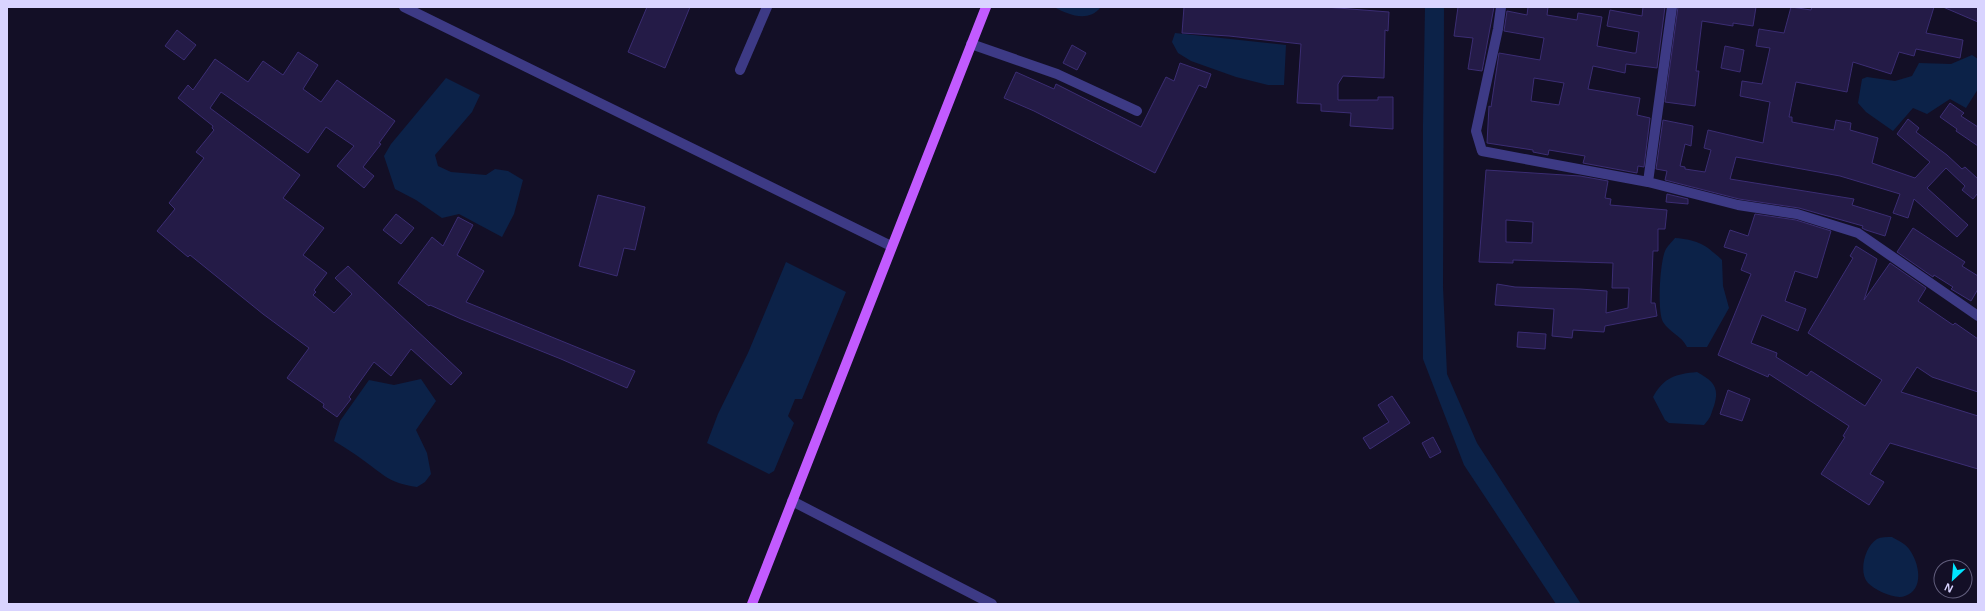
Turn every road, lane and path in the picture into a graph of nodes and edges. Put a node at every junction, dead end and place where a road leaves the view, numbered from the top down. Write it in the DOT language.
graph roads {
  1 [pos="767,7"];
  2 [pos="986,7"];
  3 [pos="1501,7"];
  4 [pos="1672,7"];
  5 [pos="408,8"];
  6 [pos="971,44"];
  7 [pos="740,70"];
  8 [pos="1137,111"];
  9 [pos="1648,182"];
  10 [pos="891,246"];
  11 [pos="1978,316"];
  12 [pos="792,501"];
  13 [pos="752,604"];
  14 [pos="992,604"];
  1 -- 7 [label="street"];
  2 -- 6 [label="main road"];
  3 -- 9 [label="street"];
  4 -- 9 [label="street"];
  5 -- 10 [label="street"];
  6 -- 8 [label="street"];
  6 -- 10 [label="main road"];
  9 -- 11 [label="street"];
  10 -- 12 [label="main road"];
  12 -- 13 [label="main road"];
  12 -- 14 [label="street"];
}
